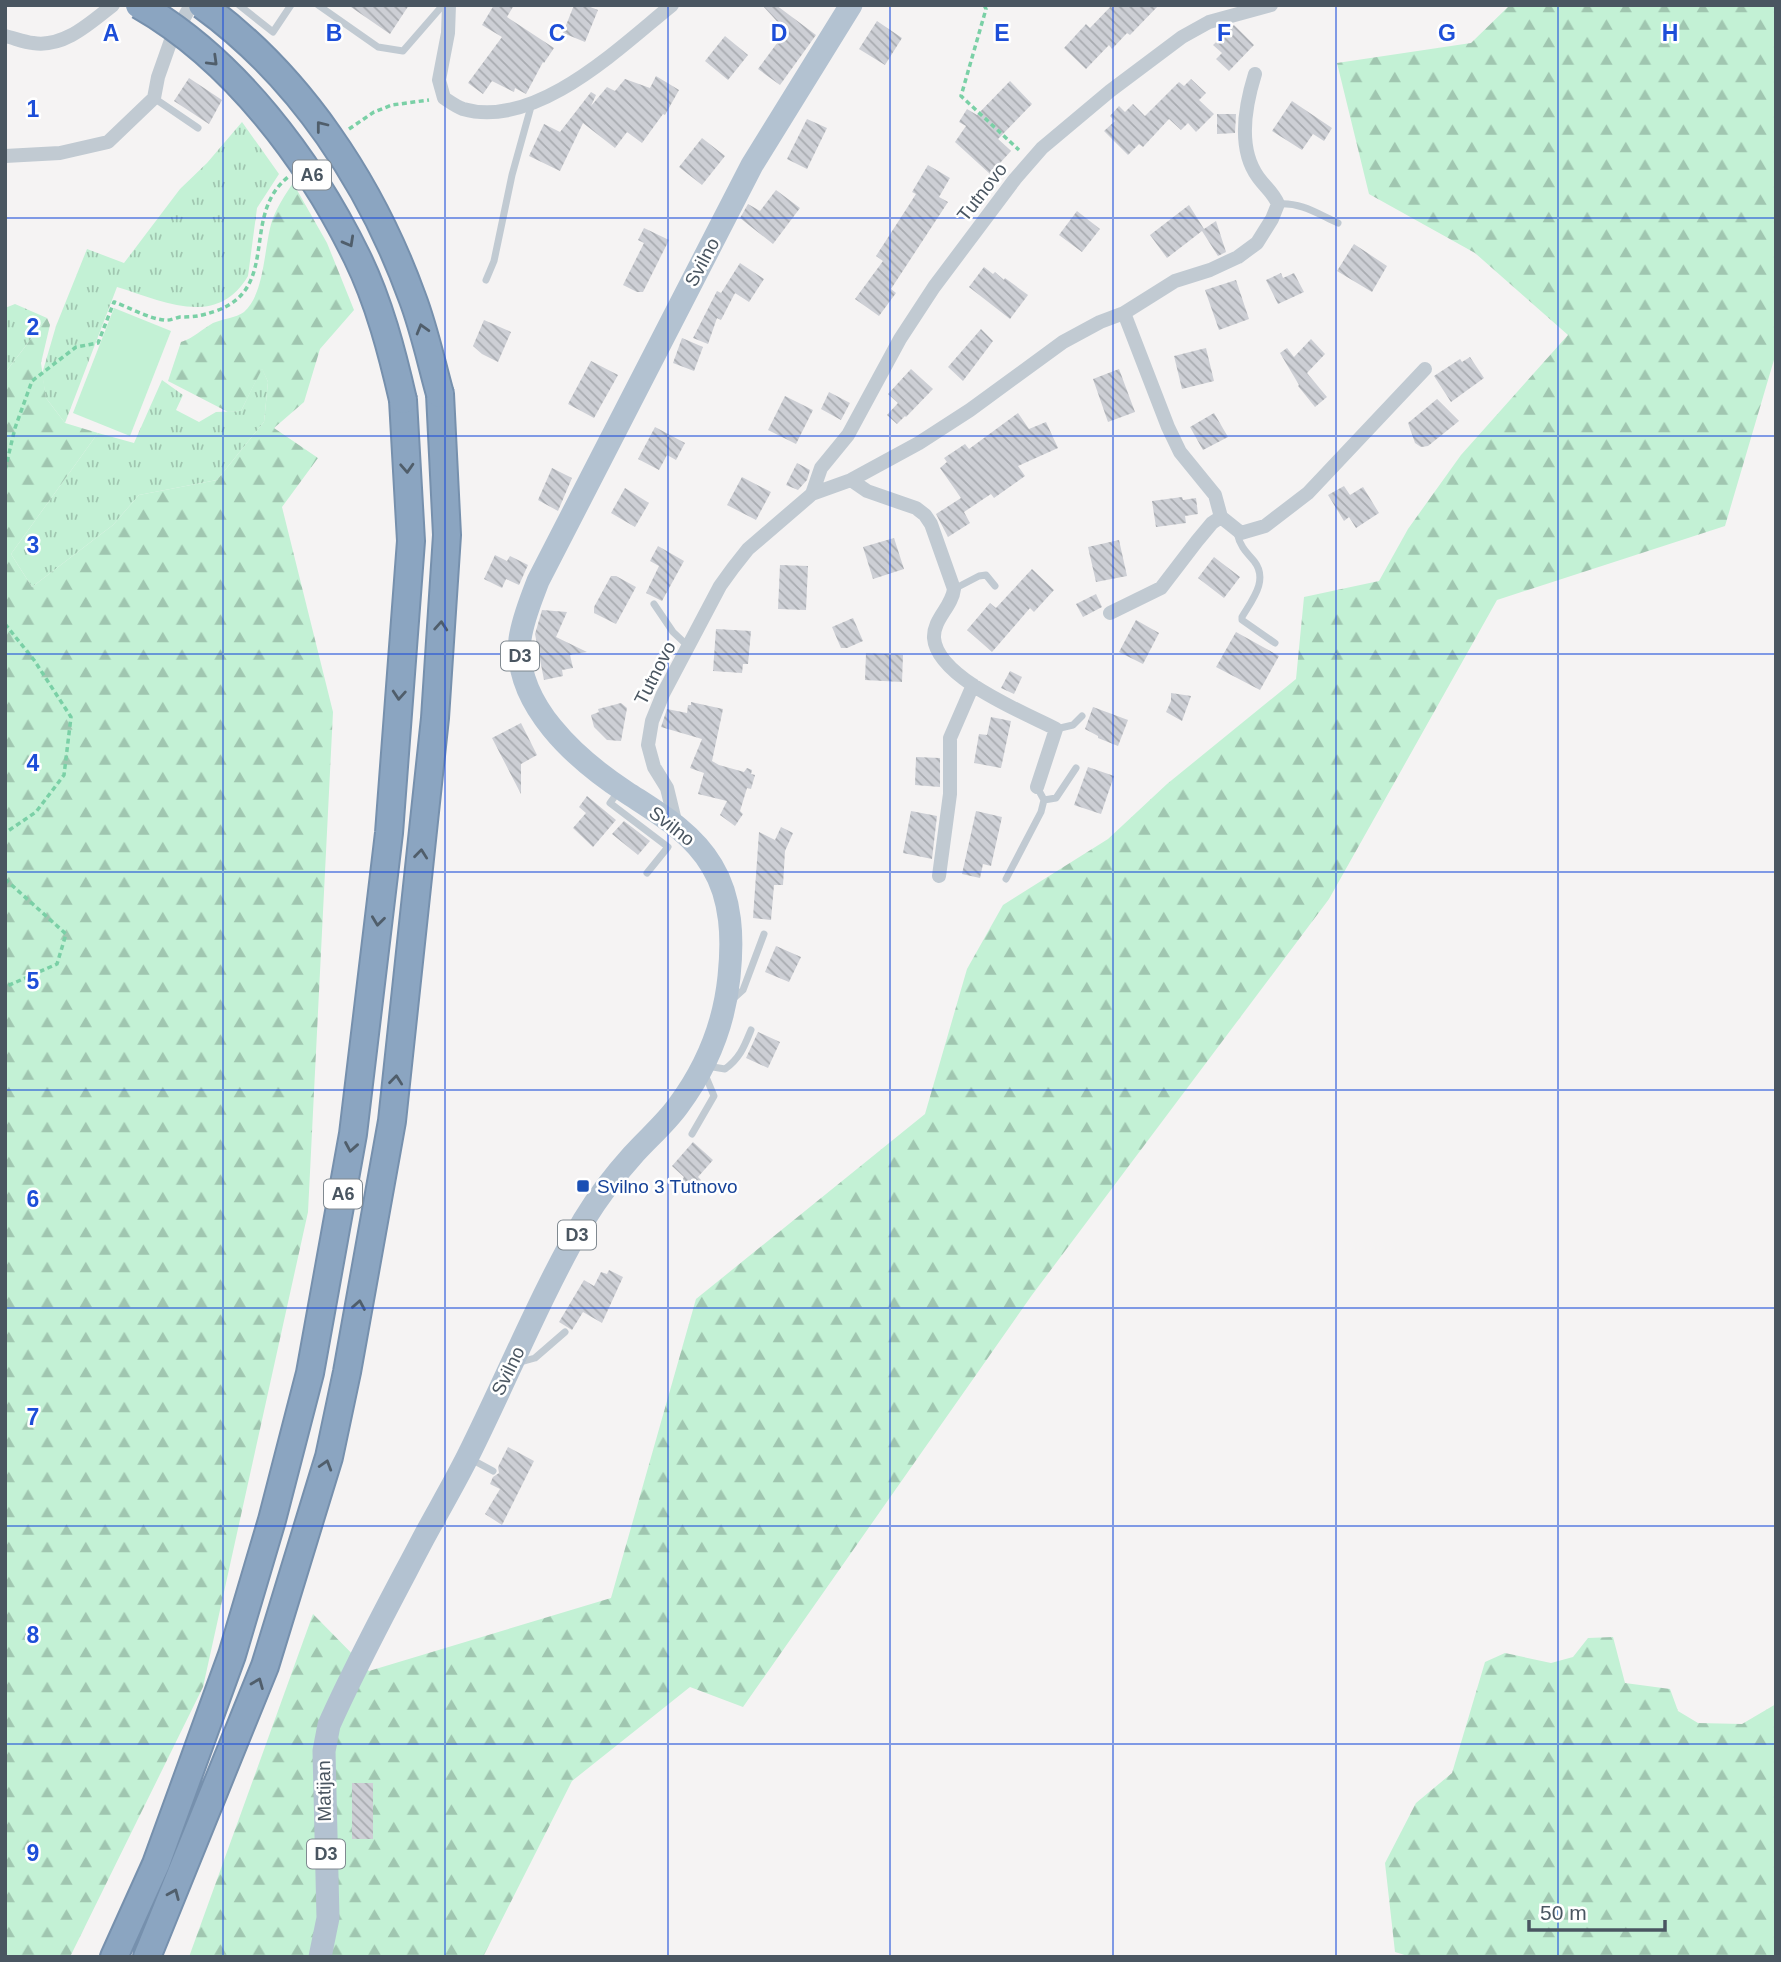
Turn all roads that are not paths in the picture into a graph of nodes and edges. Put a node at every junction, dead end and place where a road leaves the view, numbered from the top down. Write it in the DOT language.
graph roads {
  1 [pos="113,5"];
  2 [pos="139,5"];
  3 [pos="191,5"];
  4 [pos="202,5"];
  5 [pos="239,5"];
  6 [pos="290,5"];
  7 [pos="318,5"];
  8 [pos="443,5"];
  9 [pos="449,5"];
  10 [pos="672,5"];
  11 [pos="851,5"];
  12 [pos="1271,5"];
  13 [pos="5,36"];
  14 [pos="1255,74"];
  15 [pos="154,98"];
  16 [pos="532,102"];
  17 [pos="198,128"];
  18 [pos="5,156"];
  19 [pos="1278,204"];
  20 [pos="1338,223"];
  21 [pos="486,280"];
  22 [pos="1124,313"];
  23 [pos="1425,369"];
  24 [pos="851,480"];
  25 [pos="812,494"];
  26 [pos="1221,517"];
  27 [pos="1236,530"];
  28 [pos="995,586"];
  29 [pos="954,589"];
  30 [pos="654,604"];
  31 [pos="1110,613"];
  32 [pos="1275,643"];
  33 [pos="689,647"];
  34 [pos="973,685"];
  35 [pos="1082,716"];
  36 [pos="1056,729"];
  37 [pos="1076,768"];
  38 [pos="621,789"];
  39 [pos="1041,794"];
  40 [pos="676,825"];
  41 [pos="647,873"];
  42 [pos="939,876"];
  43 [pos="1006,878"];
  44 [pos="764,934"];
  45 [pos="725,1006"];
  46 [pos="751,1030"];
  47 [pos="704,1067"];
  48 [pos="692,1134"];
  49 [pos="565,1332"];
  50 [pos="510,1365"];
  51 [pos="468,1457"];
  52 [pos="493,1471"];
  53 [pos="324,1751"];
  54 [pos="114,1957"];
  55 [pos="148,1957"];
  56 [pos="320,1957"];
  1 -- 13 [label="street"];
  2 -- 54 [label="highway, A6, one-way, bridge"];
  3 -- 15 [label="street"];
  55 -- 4 [label="highway, A6, one-way, bridge"];
  5 -- 6 [label="lane"];
  7 -- 8 [label="lane"];
  9 -- 16 [label="street"];
  10 -- 16 [label="street"];
  11 -- 38 [label="main road, Svilno / D3"];
  12 -- 25 [label="street, Tutnovo"];
  14 -- 19 [label="street"];
  15 -- 17 [label="lane"];
  15 -- 18 [label="street"];
  16 -- 21 [label="lane"];
  19 -- 20 [label="lane"];
  19 -- 22 [label="street, Tutnovo"];
  22 -- 24 [label="street, Tutnovo"];
  22 -- 26 [label="street"];
  23 -- 27 [label="street"];
  24 -- 25 [label="street, Tutnovo"];
  24 -- 29 [label="street"];
  25 -- 33 [label="street, Tutnovo"];
  26 -- 27 [label="street"];
  26 -- 31 [label="street"];
  27 -- 32 [label="lane"];
  28 -- 29 [label="lane"];
  29 -- 34 [label="street"];
  30 -- 33 [label="lane"];
  33 -- 40 [label="street, Tutnovo"];
  34 -- 36 [label="street"];
  34 -- 42 [label="street"];
  35 -- 36 [label="lane"];
  36 -- 39 [label="street"];
  37 -- 39 [label="lane"];
  38 -- 40 [label="main road, Svilno / D3"];
  38 -- 41 [label="lane"];
  39 -- 43 [label="lane"];
  40 -- 45 [label="main road, Svilno / D3"];
  44 -- 45 [label="lane"];
  45 -- 47 [label="main road, Svilno / D3"];
  46 -- 47 [label="lane"];
  47 -- 48 [label="lane"];
  47 -- 50 [label="main road, Svilno / D3"];
  49 -- 50 [label="lane"];
  50 -- 51 [label="main road, Svilno / D3"];
  51 -- 52 [label="lane"];
  51 -- 53 [label="main road, Svilno / D3"];
  53 -- 56 [label="main road, Matijan / D3"];
}
